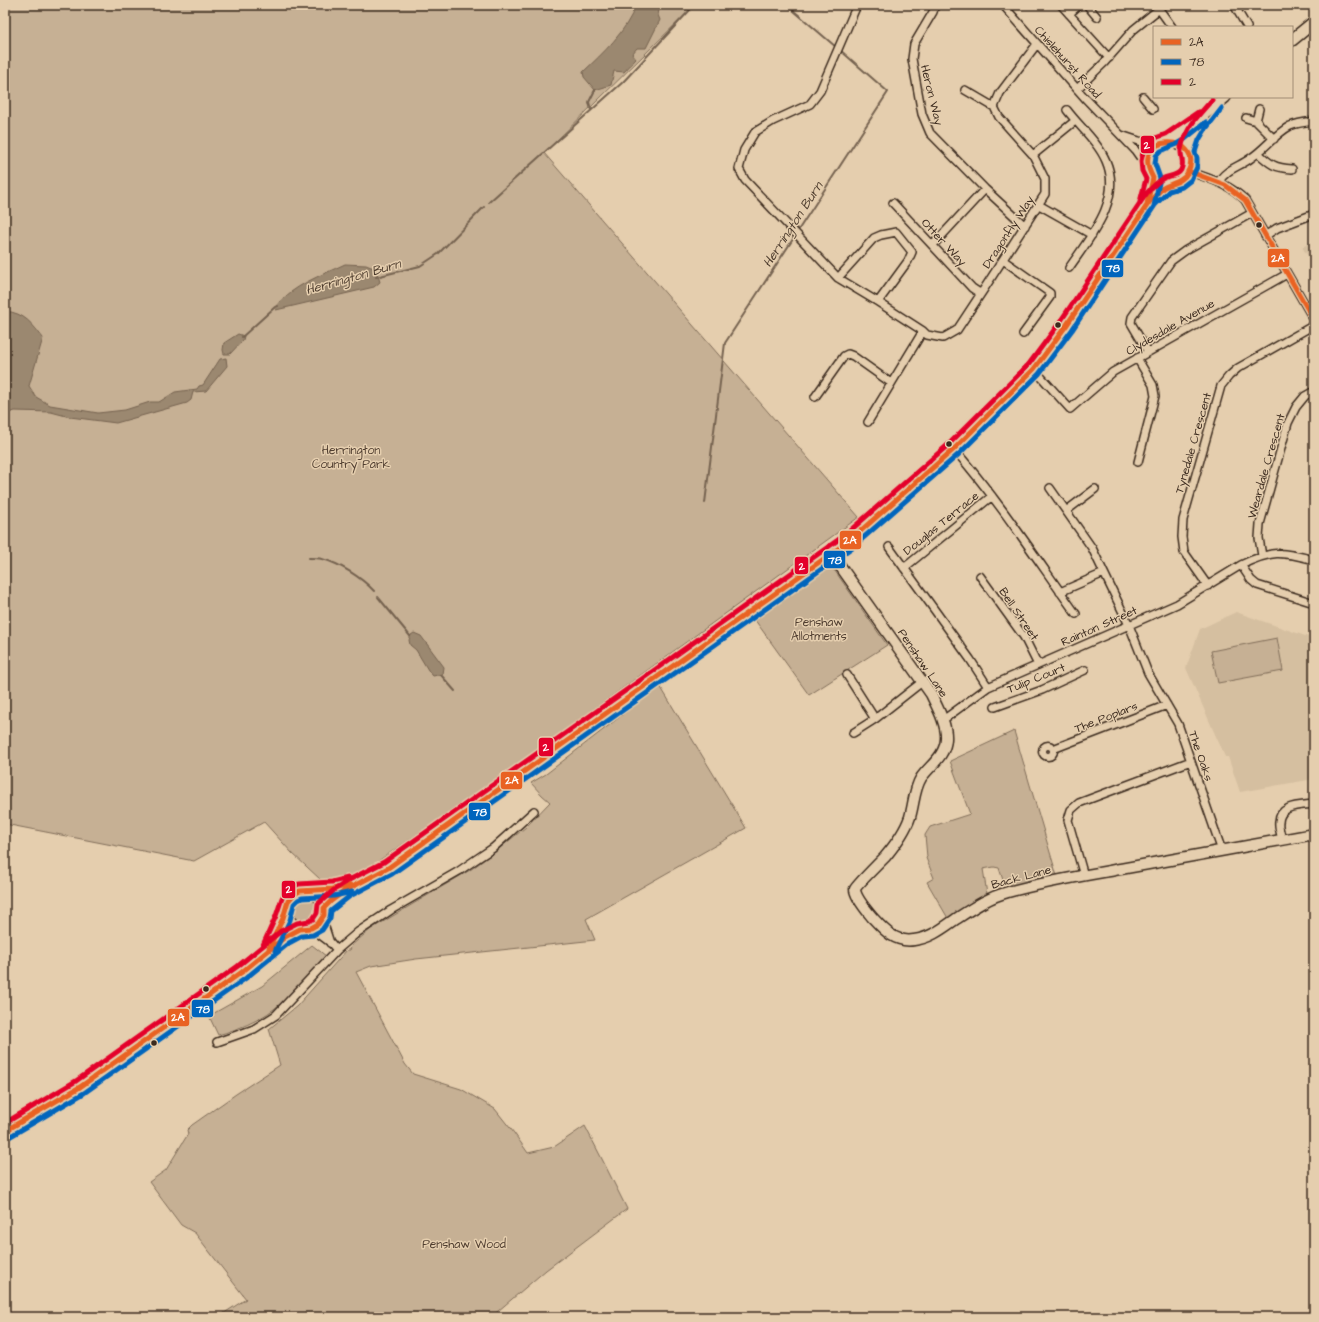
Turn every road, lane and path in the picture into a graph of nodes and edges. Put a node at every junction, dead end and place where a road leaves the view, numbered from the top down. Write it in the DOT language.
graph roads {
  1 [pos="857,5"];
  2 [pos="935,5"];
  3 [pos="1003,5"];
  4 [pos="1061,5"];
  5 [pos="1079,5"];
  6 [pos="1087,5"];
  7 [pos="1234,5"];
  8 [pos="1157,7"];
  9 [pos="1069,14"];
  10 [pos="1097,17"];
  11 [pos="1314,22"];
  12 [pos="1171,26"];
  13 [pos="1246,26"];
  14 [pos="1293,39"];
  15 [pos="1037,44"];
  16 [pos="1109,58"];
  17 [pos="1077,89"];
  18 [pos="965,90"];
  19 [pos="1143,97"];
  20 [pos="1154,98"];
  21 [pos="1221,101"];
  22 [pos="994,107"];
  23 [pos="1259,109"];
  24 [pos="1067,110"];
  25 [pos="1246,118"];
  26 [pos="1075,121"];
  27 [pos="1256,121"];
  28 [pos="1314,121"];
  29 [pos="1117,133"];
  30 [pos="1274,139"];
  31 [pos="1168,141"];
  32 [pos="1156,146"];
  33 [pos="1188,152"];
  34 [pos="1258,153"];
  35 [pos="1033,155"];
  36 [pos="1147,166"];
  37 [pos="1292,169"];
  38 [pos="1188,171"];
  39 [pos="1153,178"];
  40 [pos="1219,182"];
  41 [pos="1168,184"];
  42 [pos="985,189"];
  43 [pos="893,203"];
  44 [pos="1039,204"];
  45 [pos="1147,204"];
  46 [pos="1252,213"];
  47 [pos="1314,214"];
  48 [pos="1026,226"];
  49 [pos="1092,234"];
  50 [pos="1265,236"];
  51 [pos="933,245"];
  52 [pos="1003,260"];
  53 [pos="1069,268"];
  54 [pos="1287,274"];
  55 [pos="838,278"];
  56 [pos="983,290"];
  57 [pos="878,302"];
  58 [pos="1314,320"];
  59 [pos="1314,325"];
  60 [pos="923,331"];
  61 [pos="1023,334"];
  62 [pos="1148,352"];
  63 [pos="1137,358"];
  64 [pos="1034,369"];
  65 [pos="891,383"];
  66 [pos="1314,391"];
  67 [pos="814,397"];
  68 [pos="868,422"];
  69 [pos="954,449"];
  70 [pos="1138,462"];
  71 [pos="1050,488"];
  72 [pos="1095,489"];
  73 [pos="992,496"];
  74 [pos="1066,510"];
  75 [pos="889,547"];
  76 [pos="831,554"];
  77 [pos="1262,556"];
  78 [pos="1314,560"];
  79 [pos="1241,565"];
  80 [pos="904,568"];
  81 [pos="1104,573"];
  82 [pos="980,576"];
  83 [pos="1208,586"];
  84 [pos="1060,592"];
  85 [pos="1314,603"];
  86 [pos="1076,614"];
  87 [pos="1129,624"];
  88 [pos="1034,667"];
  89 [pos="1085,670"];
  90 [pos="847,675"];
  91 [pos="922,682"];
  92 [pos="988,687"];
  93 [pos="1167,705"];
  94 [pos="995,707"];
  95 [pos="875,719"];
  96 [pos="942,720"];
  97 [pos="853,733"];
  98 [pos="1053,749"];
  99 [pos="1191,761"];
  100 [pos="1314,804"];
  101 [pos="534,811"];
  102 [pos="1314,834"];
  103 [pos="1282,840"];
  104 [pos="1222,851"];
  105 [pos="1084,876"];
  106 [pos="354,885"];
  107 [pos="309,891"];
  108 [pos="856,894"];
  109 [pos="285,909"];
  110 [pos="323,913"];
  111 [pos="306,928"];
  112 [pos="331,943"];
  113 [pos="268,950"];
  114 [pos="337,950"];
  115 [pos="217,1042"];
  116 [pos="5,1130"];
  1 -- 55 [label="street"];
  2 -- 42 [label="street, Heron Way"];
  3 -- 15 [label="street, Chislehurst Road"];
  4 -- 9 [label="street"];
  5 -- 9 [label="street"];
  6 -- 10 [label="street"];
  7 -- 13 [label="street"];
  8 -- 12 [label="street"];
  8 -- 16 [label="street"];
  9 -- 16 [label="street"];
  11 -- 14 [label="main road"];
  15 -- 17 [label="street, Chislehurst Road"];
  15 -- 22 [label="street"];
  16 -- 17 [label="street"];
  17 -- 29 [label="street, Chislehurst Road"];
  18 -- 22 [label="street"];
  19 -- 20 [label="street"];
  21 -- 31 [label="main road"];
  21 -- 33 [label="main road"];
  22 -- 35 [label="street, Dragonfly Way"];
  23 -- 27 [label="street"];
  24 -- 26 [label="street"];
  25 -- 27 [label="street"];
  26 -- 35 [label="street"];
  26 -- 49 [label="street"];
  27 -- 30 [label="street"];
  28 -- 30 [label="street"];
  29 -- 32 [label="street"];
  29 -- 36 [label="street, Chislehurst Road"];
  30 -- 34 [label="street"];
  31 -- 32 [label="main road"];
  31 -- 33 [label="main road"];
  32 -- 36 [label="main road"];
  33 -- 38 [label="main road"];
  34 -- 37 [label="street"];
  34 -- 40 [label="street"];
  35 -- 44 [label="street, Dragonfly Way"];
  36 -- 39 [label="main road"];
  38 -- 40 [label="street"];
  38 -- 41 [label="main road"];
  39 -- 41 [label="main road"];
  39 -- 45 [label="main road"];
  40 -- 46 [label="street"];
  41 -- 45 [label="main road"];
  42 -- 48 [label="street, Heron Way"];
  42 -- 51 [label="street"];
  43 -- 51 [label="street, Otter Way"];
  44 -- 48 [label="street, Dragonfly Way"];
  44 -- 49 [label="street"];
  45 -- 64 [label="main road"];
  46 -- 50 [label="street"];
  46 -- 62 [label="street"];
  47 -- 50 [label="street"];
  48 -- 52 [label="street, Dragonfly Way"];
  49 -- 53 [label="street"];
  50 -- 54 [label="street"];
  51 -- 56 [label="street, Otter Way"];
  52 -- 56 [label="street, Dragonfly Way"];
  52 -- 61 [label="street"];
  54 -- 58 [label="street"];
  54 -- 62 [label="street, Clydesdale Avenue"];
  55 -- 57 [label="street"];
  55 -- 57 [label="street"];
  56 -- 60 [label="street, Dragonfly Way"];
  57 -- 60 [label="street"];
  59 -- 83 [label="street, Tynedale Crescent"];
  60 -- 65 [label="street"];
  62 -- 63 [label="street, Clydesdale Avenue"];
  63 -- 64 [label="street, Clydesdale Avenue"];
  63 -- 70 [label="street"];
  64 -- 69 [label="main road"];
  65 -- 67 [label="street"];
  65 -- 68 [label="street"];
  66 -- 77 [label="street, Weardale Crescent"];
  69 -- 73 [label="street"];
  69 -- 76 [label="main road"];
  71 -- 74 [label="street, The Oaks"];
  72 -- 74 [label="street"];
  73 -- 80 [label="street, Douglas Terrace"];
  73 -- 84 [label="street"];
  74 -- 81 [label="street, The Oaks"];
  75 -- 80 [label="street"];
  76 -- 91 [label="street, Penshaw Lane"];
  76 -- 106 [label="main road"];
  77 -- 78 [label="street, Rainton Street"];
  77 -- 79 [label="street, Rainton Street"];
  79 -- 83 [label="street, Rainton Street"];
  79 -- 85 [label="street"];
  80 -- 92 [label="street"];
  81 -- 84 [label="street"];
  81 -- 87 [label="street, The Oaks"];
  82 -- 88 [label="street, Bell Street"];
  83 -- 87 [label="street, Rainton Street"];
  84 -- 86 [label="street"];
  87 -- 88 [label="street, Rainton Street"];
  87 -- 93 [label="street, The Oaks"];
  88 -- 92 [label="street, Rainton Street"];
  89 -- 94 [label="street, Tulip Court"];
  90 -- 95 [label="street"];
  91 -- 95 [label="street"];
  91 -- 96 [label="street, Penshaw Lane"];
  92 -- 96 [label="street, Rainton Street"];
  93 -- 98 [label="street, The Poplars"];
  93 -- 99 [label="street, The Oaks"];
  95 -- 97 [label="street"];
  96 -- 108 [label="street, Penshaw Lane"];
  99 -- 104 [label="street, The Oaks"];
  99 -- 105 [label="street"];
  100 -- 103 [label="street"];
  101 -- 114 [label="street"];
  102 -- 103 [label="street, Back Lane"];
  103 -- 104 [label="street, Back Lane"];
  104 -- 105 [label="street, Back Lane"];
  105 -- 108 [label="street, Back Lane"];
  106 -- 107 [label="main road"];
  106 -- 110 [label="main road"];
  107 -- 109 [label="main road"];
  107 -- 110 [label="main road"];
  109 -- 111 [label="main road"];
  109 -- 113 [label="main road"];
  110 -- 111 [label="main road"];
  110 -- 112 [label="street"];
  111 -- 112 [label="street"];
  111 -- 113 [label="main road"];
  112 -- 114 [label="street"];
  113 -- 116 [label="main road"];
  114 -- 115 [label="street"];
}
